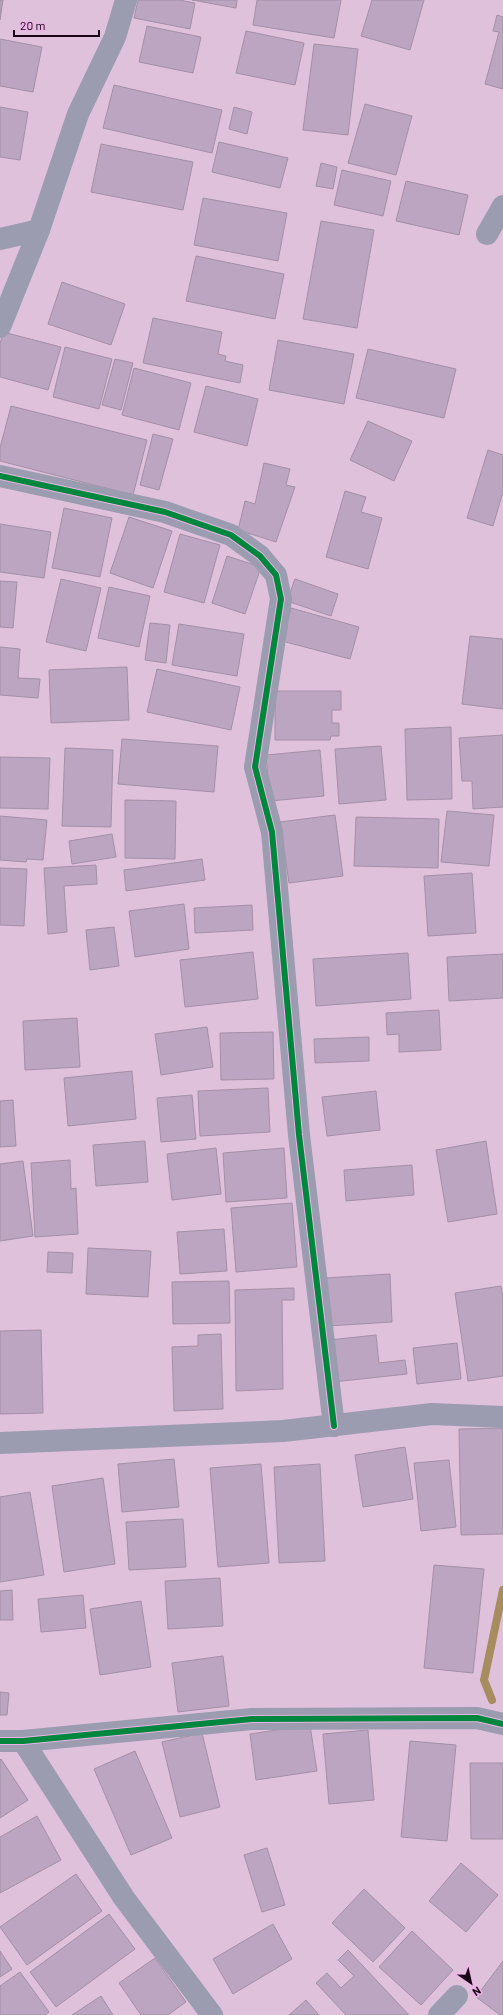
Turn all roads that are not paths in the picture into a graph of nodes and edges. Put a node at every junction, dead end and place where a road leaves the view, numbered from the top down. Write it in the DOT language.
graph roads {
  1 [pos="126,0"];
  2 [pos="503,206"];
  3 [pos="39,230"];
  4 [pos="488,234"];
  5 [pos="0,239"];
  6 [pos="0,327"];
  7 [pos="0,476"];
  8 [pos="503,1417"];
  9 [pos="334,1426"];
  10 [pos="0,1443"];
  11 [pos="503,1724"];
  12 [pos="0,1741"];
  13 [pos="24,1741"];
  14 [pos="457,1996"];
  15 [pos="212,2015"];
  16 [pos="440,2015"];
  1 -- 3 [label="street"];
  2 -- 4 [label="street"];
  3 -- 5 [label="street"];
  3 -- 6 [label="street"];
  7 -- 9 [label="street"];
  8 -- 9 [label="street"];
  9 -- 10 [label="street"];
  11 -- 13 [label="street"];
  12 -- 13 [label="street"];
  13 -- 15 [label="street"];
  14 -- 16 [label="street"];
}
